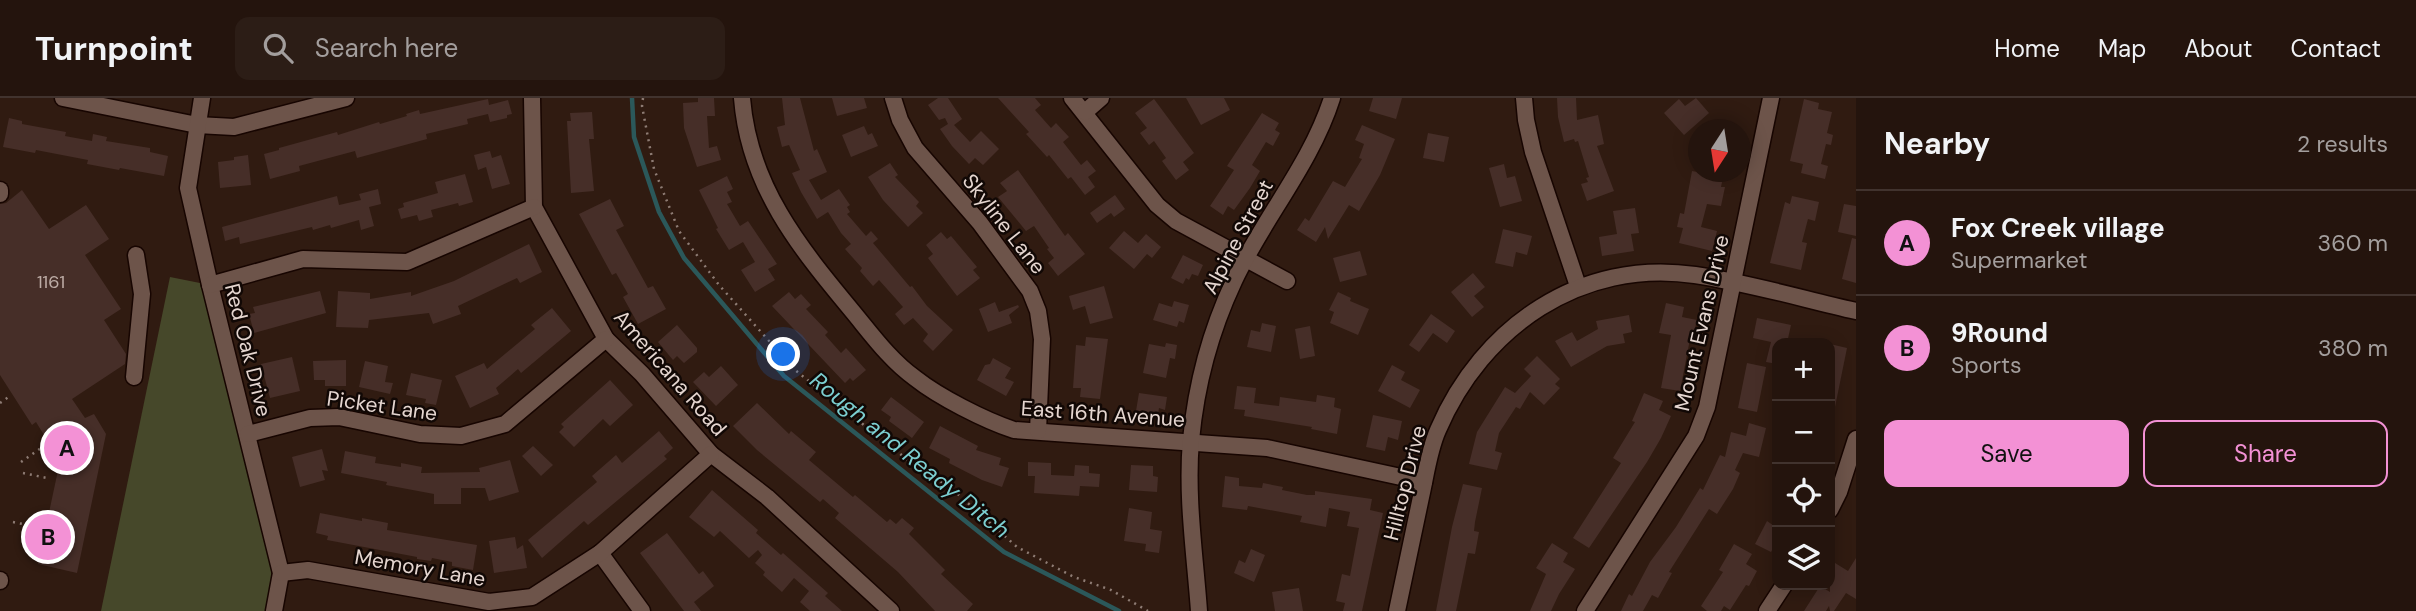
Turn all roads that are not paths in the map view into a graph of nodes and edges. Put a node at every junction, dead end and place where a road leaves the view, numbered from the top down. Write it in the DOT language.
graph roads {
  1 [pos="63,98"];
  2 [pos="202,98"];
  3 [pos="346,98"];
  4 [pos="532,98"];
  5 [pos="741,98"];
  6 [pos="893,98"];
  7 [pos="1072,98"];
  8 [pos="1101,98"];
  9 [pos="1332,98"];
  10 [pos="1524,98"];
  11 [pos="1772,98"];
  12 [pos="1085,112"];
  13 [pos="197,125"];
  14 [pos="534,207"];
  15 [pos="136,255"];
  16 [pos="1246,259"];
  17 [pos="1287,281"];
  18 [pos="1732,283"];
  19 [pos="210,285"];
  20 [pos="1578,286"];
  21 [pos="1856,311"];
  22 [pos="607,339"];
  23 [pos="134,377"];
  24 [pos="1038,431"];
  25 [pos="248,434"];
  26 [pos="1856,439"];
  27 [pos="1191,442"];
  28 [pos="711,454"];
  29 [pos="1424,482"];
  30 [pos="1835,500"];
  31 [pos="600,553"];
  32 [pos="281,573"];
  33 [pos="1781,590"];
  34 [pos="274,611"];
  35 [pos="642,611"];
  36 [pos="891,611"];
  37 [pos="1199,611"];
  38 [pos="1397,611"];
  39 [pos="1585,611"];
  40 [pos="1767,611"];
  1 -- 13 [label="street"];
  2 -- 13 [label="street, Red Oak Drive"];
  3 -- 13 [label="street"];
  4 -- 14 [label="street, Americana Road"];
  5 -- 24 [label="street, East 16th Avenue"];
  6 -- 24 [label="street, Skyline Lane"];
  7 -- 12 [label="street"];
  8 -- 12 [label="street"];
  9 -- 16 [label="street, Alpine Street"];
  10 -- 20 [label="street"];
  11 -- 18 [label="street, Mount Evans Drive"];
  12 -- 16 [label="street"];
  13 -- 19 [label="street, Red Oak Drive"];
  14 -- 19 [label="street"];
  14 -- 22 [label="street, Americana Road"];
  15 -- 23 [label="street"];
  16 -- 17 [label="street"];
  16 -- 27 [label="street, Alpine Street"];
  18 -- 20 [label="street, Hilltop Drive"];
  18 -- 21 [label="street, Hilltop Drive"];
  18 -- 39 [label="street, Mount Evans Drive"];
  19 -- 25 [label="street, Red Oak Drive"];
  20 -- 29 [label="street, Hilltop Drive"];
  22 -- 25 [label="street, Picket Lane"];
  22 -- 28 [label="street, Americana Road"];
  24 -- 27 [label="street, East 16th Avenue"];
  25 -- 32 [label="street, Red Oak Drive"];
  26 -- 30 [label="street"];
  27 -- 29 [label="street, East 16th Avenue"];
  27 -- 37 [label="street, Alpine Street"];
  28 -- 31 [label="street, Memory Lane"];
  28 -- 36 [label="street, Americana Road"];
  29 -- 38 [label="street, Hilltop Drive"];
  31 -- 32 [label="street, Memory Lane"];
  31 -- 35 [label="street"];
  32 -- 34 [label="street, Red Oak Drive"];
  33 -- 40 [label="street"];
}
